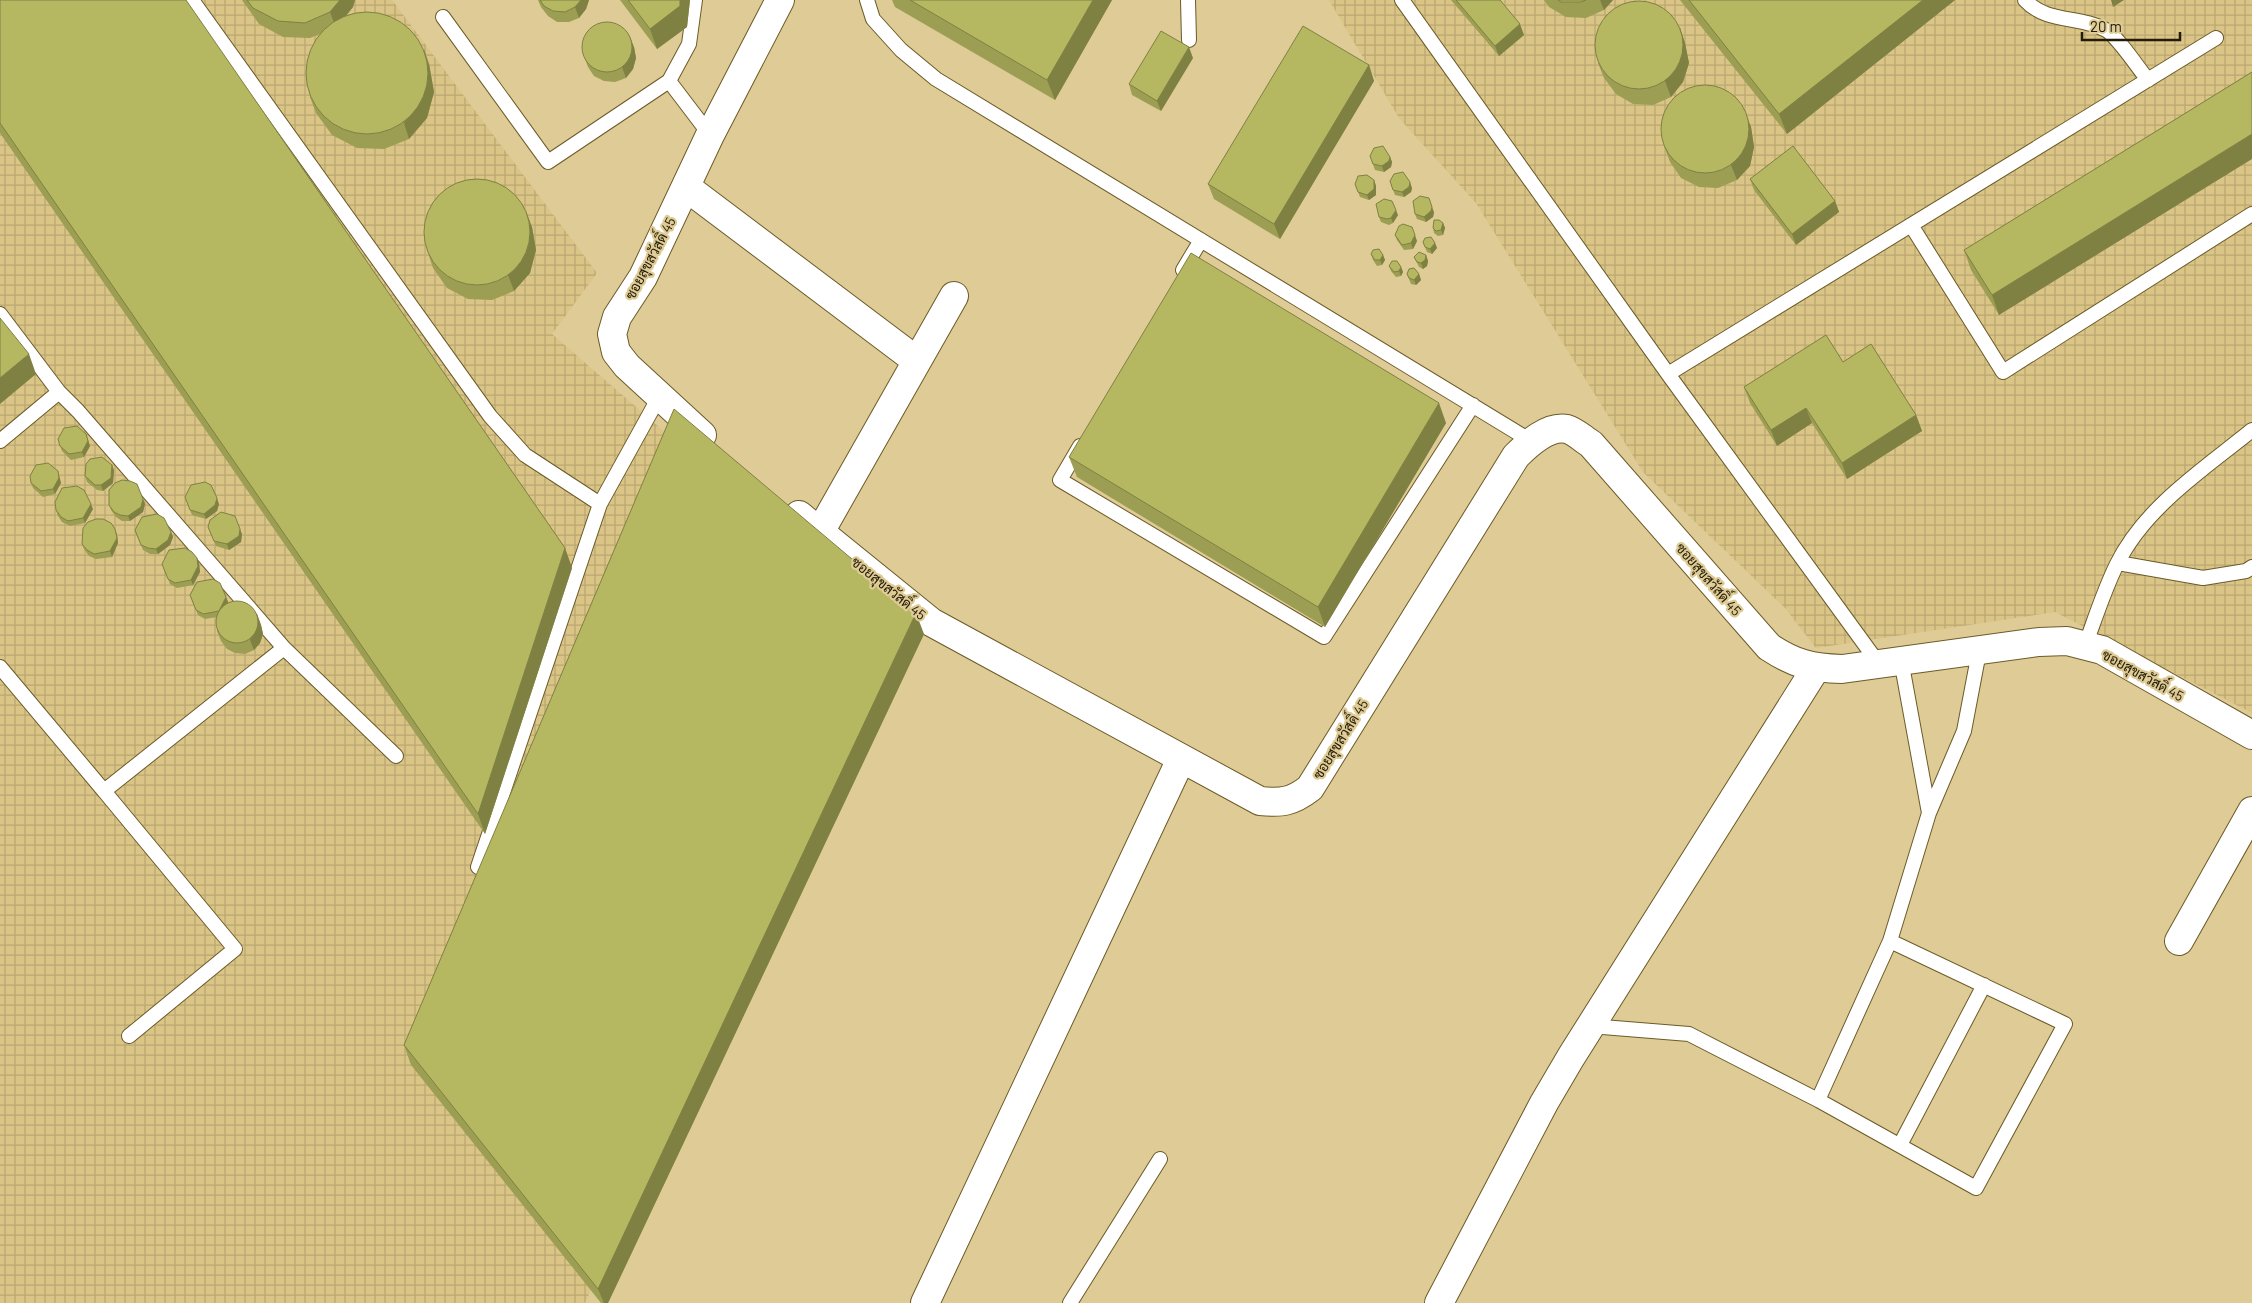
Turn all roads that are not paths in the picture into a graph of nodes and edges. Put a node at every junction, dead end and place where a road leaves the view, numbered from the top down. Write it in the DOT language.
graph roads {
  1 [pos="192,0"];
  2 [pos="694,0"];
  3 [pos="780,0"];
  4 [pos="867,0"];
  5 [pos="1188,0"];
  6 [pos="1402,0"];
  7 [pos="2025,0"];
  8 [pos="443,17"];
  9 [pos="2216,38"];
  10 [pos="1190,40"];
  11 [pos="2148,80"];
  12 [pos="669,81"];
  13 [pos="710,135"];
  14 [pos="686,187"];
  15 [pos="2252,214"];
  16 [pos="1911,225"];
  17 [pos="1201,240"];
  18 [pos="1176,283"];
  19 [pos="954,296"];
  20 [pos="0,314"];
  21 [pos="917,361"];
  22 [pos="1668,374"];
  23 [pos="59,392"];
  24 [pos="660,397"];
  25 [pos="1473,405"];
  26 [pos="2252,430"];
  27 [pos="1086,438"];
  28 [pos="0,441"];
  29 [pos="1531,441"];
  30 [pos="722,451"];
  31 [pos="782,501"];
  32 [pos="600,504"];
  33 [pos="820,532"];
  34 [pos="2118,563"];
  35 [pos="2252,567"];
  36 [pos="2085,646"];
  37 [pos="284,648"];
  38 [pos="1979,652"];
  39 [pos="1890,662"];
  40 [pos="0,667"];
  41 [pos="1816,668"];
  42 [pos="2252,735"];
  43 [pos="396,756"];
  44 [pos="1181,759"];
  45 [pos="104,792"];
  46 [pos="2252,811"];
  47 [pos="1929,813"];
  48 [pos="478,867"];
  49 [pos="1890,941"];
  50 [pos="2179,941"];
  51 [pos="1984,986"];
  52 [pos="1590,1026"];
  53 [pos="128,1036"];
  54 [pos="1818,1100"];
  55 [pos="1900,1145"];
  56 [pos="1160,1159"];
  57 [pos="925,1303"];
  58 [pos="1070,1303"];
  59 [pos="1439,1303"];
  1 -- 32 [label="lane"];
  2 -- 12 [label="lane"];
  3 -- 13 [label="street, ซอยสุขสวัสดิ์ 45"];
  4 -- 17 [label="lane"];
  5 -- 10 [label="lane"];
  6 -- 22 [label="lane"];
  7 -- 11 [label="lane"];
  8 -- 12 [label="lane"];
  9 -- 11 [label="lane"];
  11 -- 16 [label="lane"];
  12 -- 13 [label="lane"];
  13 -- 14 [label="street, ซอยสุขสวัสดิ์ 45"];
  14 -- 21 [label="street"];
  14 -- 24 [label="street, ซอยสุขสวัสดิ์ 45"];
  15 -- 16 [label="lane"];
  16 -- 22 [label="lane"];
  17 -- 18 [label="lane"];
  17 -- 25 [label="lane"];
  19 -- 21 [label="street"];
  20 -- 23 [label="lane"];
  21 -- 33 [label="street"];
  22 -- 39 [label="lane"];
  23 -- 28 [label="lane"];
  23 -- 37 [label="lane"];
  24 -- 30 [label="street, ซอยสุขสวัสดิ์ 45"];
  24 -- 32 [label="lane"];
  25 -- 27 [label="lane"];
  25 -- 29 [label="lane"];
  26 -- 34 [label="lane"];
  29 -- 41 [label="street, ซอยสุขสวัสดิ์ 45"];
  29 -- 44 [label="street, ซอยสุขสวัสดิ์ 45"];
  31 -- 33 [label="street, ซอยสุขสวัสดิ์ 45"];
  32 -- 48 [label="lane"];
  33 -- 44 [label="street, ซอยสุขสวัสดิ์ 45"];
  34 -- 35 [label="lane"];
  34 -- 36 [label="lane"];
  36 -- 38 [label="street, ซอยสุขสวัสดิ์ 45"];
  36 -- 42 [label="street, ซอยสุขสวัสดิ์ 45"];
  37 -- 43 [label="lane"];
  37 -- 45 [label="lane"];
  38 -- 39 [label="street, ซอยสุขสวัสดิ์ 45"];
  38 -- 47 [label="lane"];
  39 -- 41 [label="street, ซอยสุขสวัสดิ์ 45"];
  39 -- 47 [label="lane"];
  40 -- 45 [label="lane"];
  41 -- 52 [label="street"];
  44 -- 57 [label="street"];
  45 -- 53 [label="lane"];
  46 -- 50 [label="street"];
  47 -- 49 [label="lane"];
  49 -- 51 [label="lane"];
  49 -- 54 [label="lane"];
  51 -- 55 [label="lane"];
  51 -- 55 [label="lane"];
  52 -- 54 [label="lane"];
  52 -- 59 [label="street"];
  54 -- 55 [label="lane"];
  56 -- 58 [label="lane"];
}
